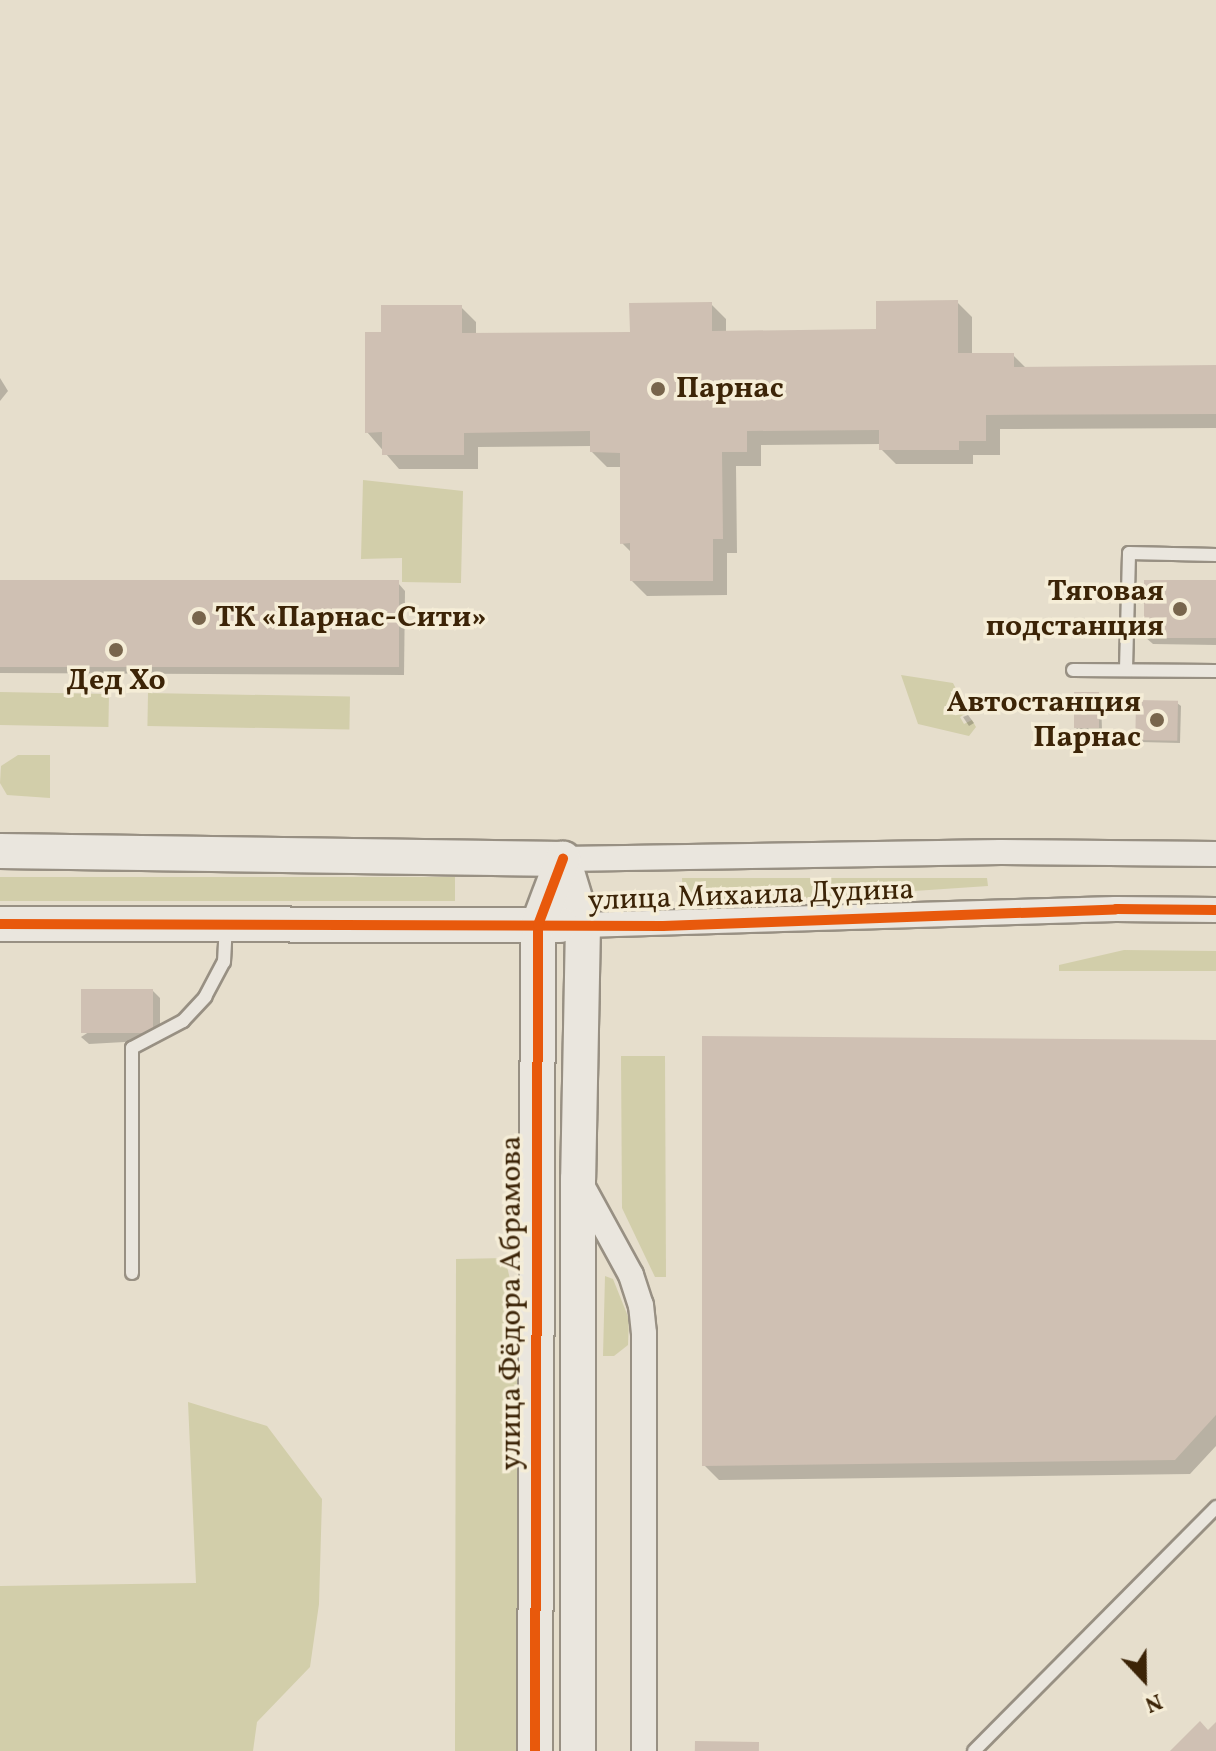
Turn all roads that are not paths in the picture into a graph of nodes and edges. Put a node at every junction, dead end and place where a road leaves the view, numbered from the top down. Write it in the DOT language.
graph roads {
  1 [pos="1216,555"];
  2 [pos="1126,669"];
  3 [pos="1073,670"];
  4 [pos="1216,671"];
  5 [pos="0,851"];
  6 [pos="1216,854"];
  7 [pos="563,859"];
  8 [pos="1216,910"];
  9 [pos="0,924"];
  10 [pos="226,924"];
  11 [pos="538,925"];
  12 [pos="583,925"];
  13 [pos="578,1179"];
  14 [pos="132,1273"];
  15 [pos="1216,1507"];
  16 [pos="535,1751"];
  17 [pos="578,1751"];
  18 [pos="644,1751"];
  19 [pos="974,1751"];
  1 -- 2 [label="lane"];
  2 -- 3 [label="lane"];
  2 -- 4 [label="lane"];
  5 -- 7 [label="street, улица Михаила Дудина"];
  6 -- 7 [label="street, улица Михаила Дудина"];
  7 -- 11 [label="street, улица Фёдора Абрамова"];
  7 -- 12 [label="street"];
  8 -- 12 [label="street, улица Михаила Дудина"];
  9 -- 10 [label="street, улица Михаила Дудина"];
  10 -- 11 [label="street, улица Михаила Дудина"];
  10 -- 14 [label="lane"];
  11 -- 12 [label="street, улица Михаила Дудина"];
  11 -- 16 [label="street, улица Фёдора Абрамова"];
  12 -- 13 [label="street"];
  13 -- 17 [label="street"];
  13 -- 18 [label="street"];
  15 -- 19 [label="lane"];
}
